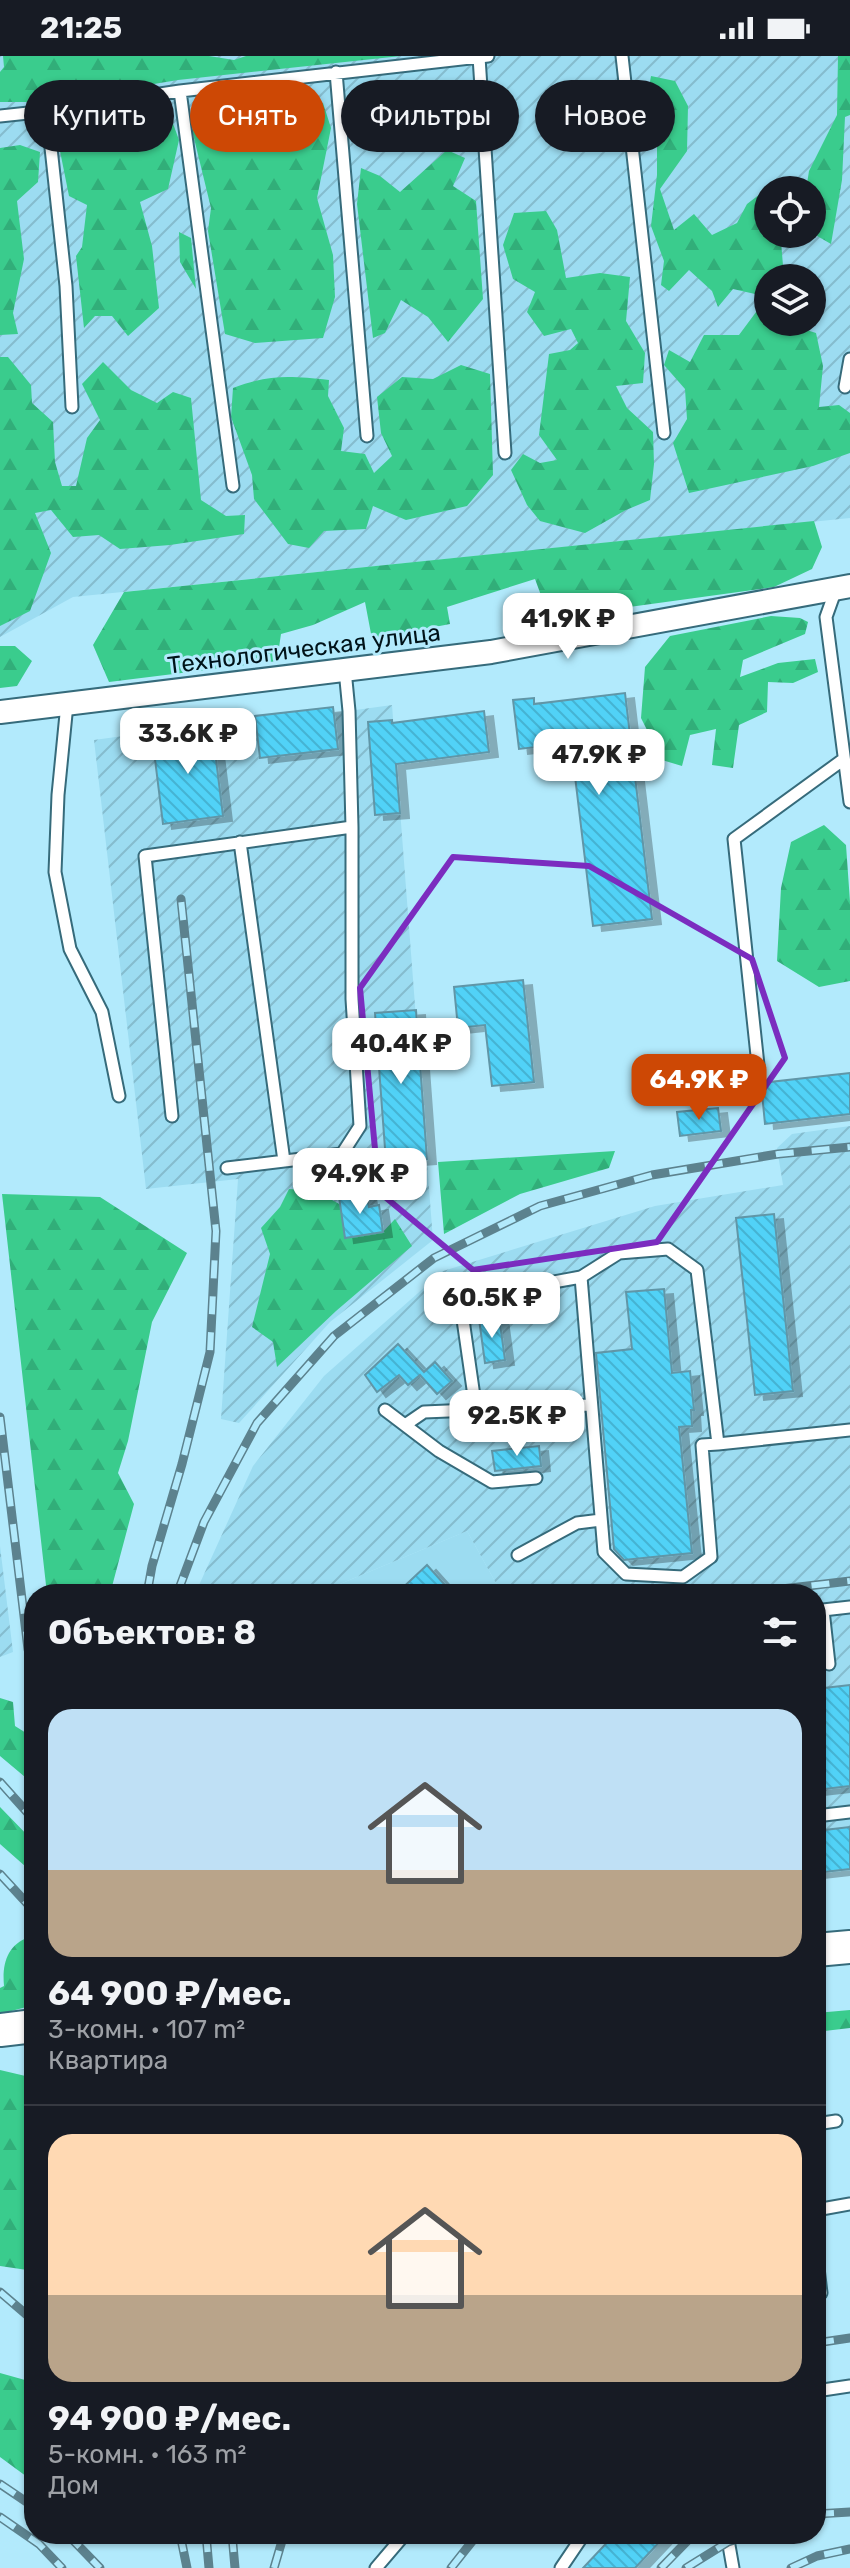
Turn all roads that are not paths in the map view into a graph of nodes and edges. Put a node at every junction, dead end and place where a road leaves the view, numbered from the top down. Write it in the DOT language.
graph roads {
  1 [pos="488,56"];
  2 [pos="622,56"];
  3 [pos="479,57"];
  4 [pos="336,72"];
  5 [pos="180,91"];
  6 [pos="174,92"];
  7 [pos="24,113"];
  8 [pos="0,116"];
  9 [pos="51,152"];
  10 [pos="850,359"];
  11 [pos="845,387"];
  12 [pos="72,407"];
  13 [pos="664,433"];
  14 [pos="367,436"];
  15 [pos="505,453"];
  16 [pos="233,486"];
  17 [pos="843,587"];
  18 [pos="345,670"];
  19 [pos="67,704"];
  20 [pos="0,712"];
  21 [pos="844,759"];
  22 [pos="850,802"];
  23 [pos="352,827"];
  24 [pos="240,842"];
  25 [pos="758,1065"];
  26 [pos="119,1096"];
  27 [pos="172,1116"];
  28 [pos="342,1154"];
  29 [pos="284,1161"];
  30 [pos="227,1168"];
  31 [pos="385,1178"];
  32 [pos="581,1277"];
  33 [pos="590,1405"];
  34 [pos="385,1410"];
  35 [pos="476,1410"];
  36 [pos="405,1425"];
  37 [pos="850,1430"];
  38 [pos="718,1444"];
  39 [pos="536,1478"];
  40 [pos="601,1520"];
  41 [pos="518,1555"];
  42 [pos="850,1607"];
  43 [pos="826,1610"];
  44 [pos="826,1637"];
  45 [pos="829,1664"];
  46 [pos="850,1812"];
  47 [pos="826,1815"];
  48 [pos="850,1947"];
  49 [pos="826,1949"];
  50 [pos="24,2027"];
  51 [pos="0,2030"];
  52 [pos="836,2121"];
  53 [pos="826,2122"];
  54 [pos="850,2204"];
  55 [pos="826,2208"];
  56 [pos="850,2386"];
  57 [pos="826,2390"];
  58 [pos="396,2544"];
  59 [pos="577,2544"];
  60 [pos="729,2544"];
  61 [pos="376,2568"];
  62 [pos="561,2568"];
  63 [pos="733,2568"];
  1 -- 3 [label="lane"];
  2 -- 13 [label="lane"];
  3 -- 4 [label="lane"];
  3 -- 15 [label="lane"];
  4 -- 5 [label="lane"];
  4 -- 14 [label="lane"];
  5 -- 6 [label="lane"];
  5 -- 16 [label="lane"];
  7 -- 8 [label="lane"];
  9 -- 12 [label="lane"];
  10 -- 11 [label="lane"];
  17 -- 18 [label="street, Технологическая улица"];
  17 -- 21 [label="lane"];
  18 -- 19 [label="street, Технологическая улица"];
  18 -- 23 [label="lane"];
  19 -- 20 [label="street, Технологическая улица"];
  19 -- 26 [label="lane"];
  21 -- 22 [label="lane"];
  21 -- 25 [label="lane"];
  23 -- 24 [label="lane"];
  23 -- 28 [label="lane"];
  24 -- 27 [label="lane"];
  24 -- 29 [label="lane"];
  28 -- 29 [label="lane"];
  28 -- 31 [label="lane"];
  29 -- 30 [label="lane"];
  32 -- 33 [label="lane"];
  32 -- 35 [label="lane"];
  32 -- 38 [label="lane"];
  33 -- 35 [label="lane"];
  33 -- 40 [label="lane"];
  34 -- 36 [label="lane"];
  35 -- 36 [label="lane"];
  36 -- 39 [label="lane"];
  37 -- 38 [label="lane"];
  38 -- 40 [label="lane"];
  40 -- 41 [label="lane"];
  42 -- 43 [label="lane"];
  44 -- 45 [label="lane"];
  46 -- 47 [label="lane"];
  48 -- 49 [label="street"];
  50 -- 51 [label="street"];
  52 -- 53 [label="lane"];
  54 -- 55 [label="lane"];
  56 -- 57 [label="lane"];
  58 -- 61 [label="lane"];
  59 -- 62 [label="lane"];
  60 -- 63 [label="lane"];
}
